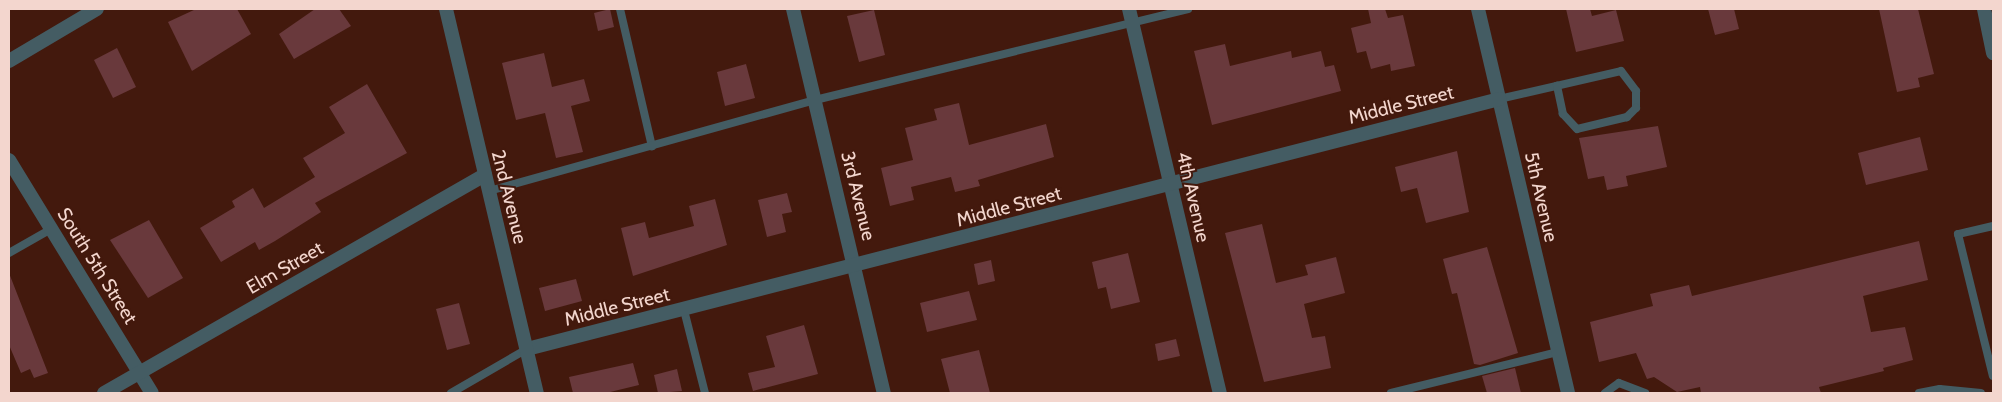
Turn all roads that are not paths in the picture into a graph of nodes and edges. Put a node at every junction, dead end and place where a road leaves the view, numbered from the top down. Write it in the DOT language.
graph roads {
  1 [pos="97,9"];
  2 [pos="446,9"];
  3 [pos="620,9"];
  4 [pos="793,9"];
  5 [pos="1188,9"];
  6 [pos="1478,9"];
  7 [pos="1984,9"];
  8 [pos="1131,16"];
  9 [pos="1991,29"];
  10 [pos="1993,53"];
  11 [pos="9,61"];
  12 [pos="1557,86"];
  13 [pos="815,100"];
  14 [pos="1499,100"];
  15 [pos="652,146"];
  16 [pos="9,160"];
  17 [pos="485,175"];
  18 [pos="1171,183"];
  19 [pos="489,191"];
  20 [pos="1993,226"];
  21 [pos="51,229"];
  22 [pos="9,253"];
  23 [pos="856,266"];
  24 [pos="684,310"];
  25 [pos="527,349"];
  26 [pos="1558,352"];
  27 [pos="140,372"];
  28 [pos="1993,376"];
  29 [pos="104,393"];
  30 [pos="152,393"];
  31 [pos="451,393"];
  32 [pos="537,393"];
  33 [pos="705,393"];
  34 [pos="884,393"];
  35 [pos="1220,393"];
  36 [pos="1391,393"];
  37 [pos="1568,393"];
  38 [pos="1604,393"];
  39 [pos="1646,393"];
  40 [pos="1919,393"];
  41 [pos="1981,393"];
  1 -- 11 [label="street"];
  2 -- 17 [label="street, 2nd Avenue"];
  3 -- 15 [label="lane"];
  4 -- 13 [label="street, 3rd Avenue"];
  5 -- 8 [label="lane"];
  6 -- 14 [label="street, 5th Avenue"];
  7 -- 9 [label="street"];
  8 -- 13 [label="lane"];
  8 -- 18 [label="street, 4th Avenue"];
  9 -- 10 [label="street"];
  12 -- 12 [label="lane"];
  12 -- 14 [label="lane"];
  13 -- 15 [label="lane"];
  13 -- 23 [label="street, 3rd Avenue"];
  14 -- 18 [label="street, Middle Street"];
  14 -- 26 [label="street, 5th Avenue"];
  15 -- 19 [label="lane"];
  16 -- 21 [label="street, South 5th Street"];
  17 -- 19 [label="street, 2nd Avenue"];
  17 -- 27 [label="street, Elm Street"];
  18 -- 23 [label="street, Middle Street"];
  18 -- 35 [label="street, 4th Avenue"];
  19 -- 25 [label="street, 2nd Avenue"];
  20 -- 28 [label="lane"];
  21 -- 22 [label="lane"];
  21 -- 27 [label="street, South 5th Street"];
  23 -- 24 [label="street, Middle Street"];
  23 -- 34 [label="street, 3rd Avenue"];
  24 -- 25 [label="street, Middle Street"];
  24 -- 33 [label="lane"];
  25 -- 31 [label="lane"];
  25 -- 32 [label="street, 2nd Avenue"];
  26 -- 36 [label="lane"];
  26 -- 37 [label="street, 5th Avenue"];
  27 -- 29 [label="street, Elm Street"];
  27 -- 30 [label="street, South 5th Street"];
  38 -- 39 [label="lane"];
  40 -- 41 [label="lane"];
}
